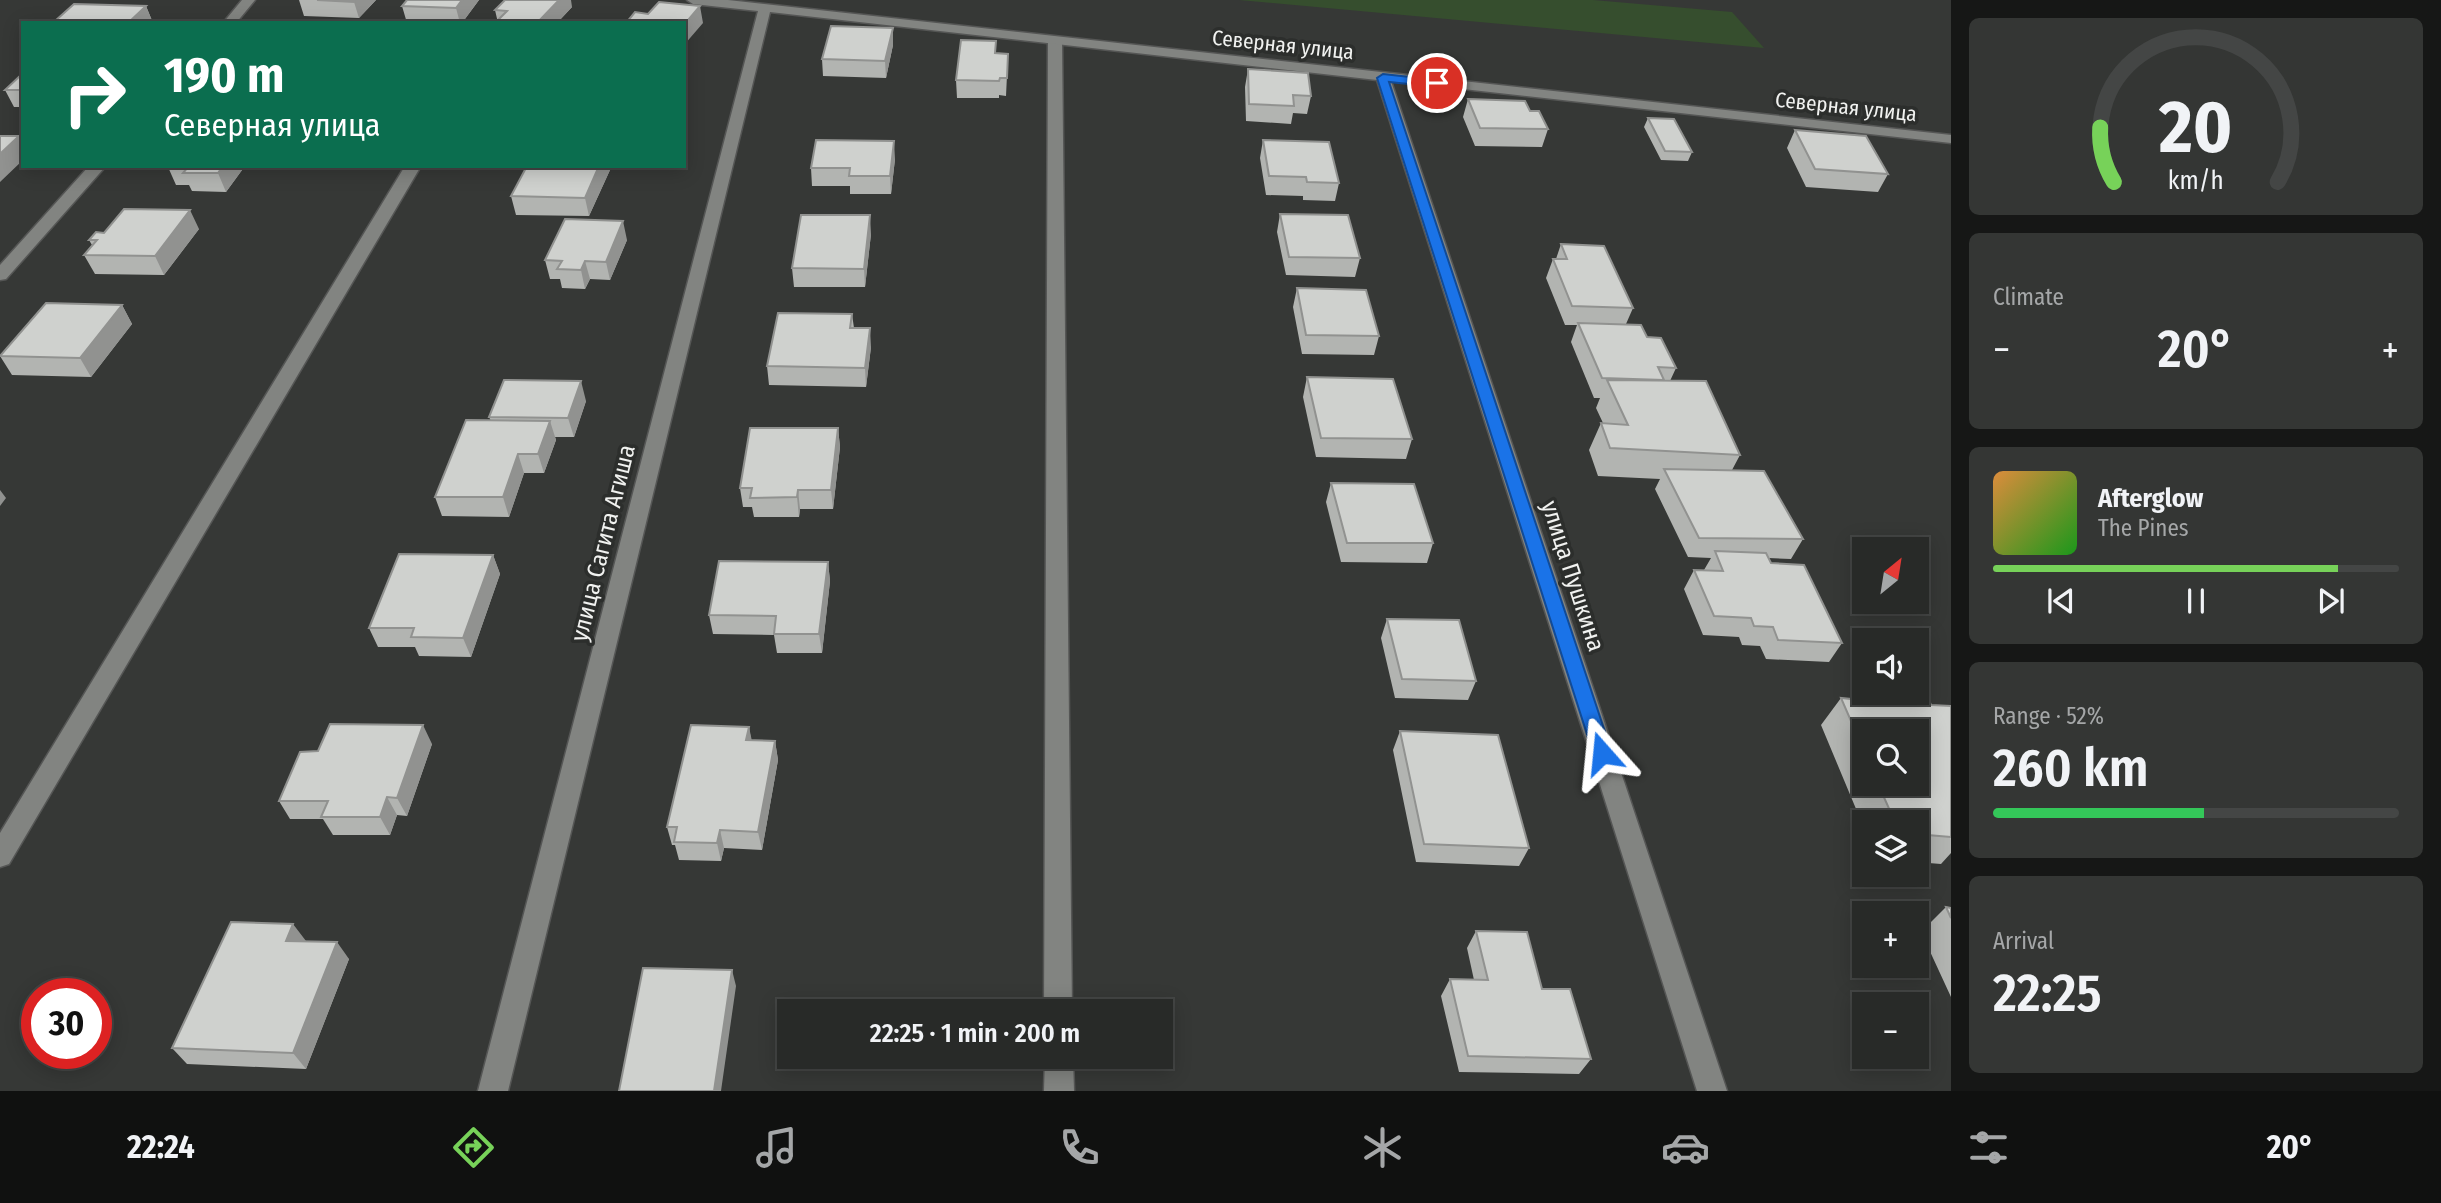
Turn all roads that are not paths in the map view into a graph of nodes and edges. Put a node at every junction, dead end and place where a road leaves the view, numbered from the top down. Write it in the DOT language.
graph roads {
  1 [pos="249,0"];
  2 [pos="693,0"];
  3 [pos="765,8"];
  4 [pos="231,21"];
  5 [pos="1055,41"];
  6 [pos="1383,78"];
  7 [pos="1951,139"];
  8 [pos="96,168"];
  9 [pos="412,168"];
  10 [pos="0,275"];
  11 [pos="0,856"];
  12 [pos="1058,999"];
  13 [pos="1059,1069"];
  14 [pos="493,1091"];
  15 [pos="1059,1091"];
  16 [pos="1712,1091"];
  1 -- 4 [label="street"];
  2 -- 3 [label="street, Северная улица"];
  3 -- 5 [label="street, Северная улица"];
  3 -- 14 [label="street, улица Сагита Агиша"];
  5 -- 6 [label="street, Северная улица"];
  5 -- 12 [label="street"];
  6 -- 7 [label="street, Северная улица"];
  6 -- 16 [label="street, улица Пушкина"];
  8 -- 10 [label="street"];
  9 -- 11 [label="street"];
  13 -- 15 [label="street"];
}
